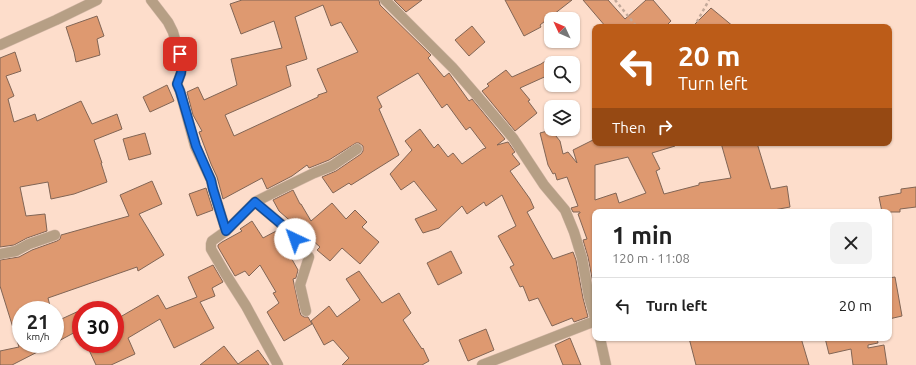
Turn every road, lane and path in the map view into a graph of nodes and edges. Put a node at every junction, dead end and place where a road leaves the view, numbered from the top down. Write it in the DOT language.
graph roads {
  1 [pos="97,0"];
  2 [pos="151,0"];
  3 [pos="385,0"];
  4 [pos="615,0"];
  5 [pos="709,0"];
  6 [pos="635,24"];
  7 [pos="696,24"];
  8 [pos="0,45"];
  9 [pos="357,149"];
  10 [pos="255,202"];
  11 [pos="226,231"];
  12 [pos="54,235"];
  13 [pos="0,254"];
  14 [pos="592,308"];
  15 [pos="306,311"];
  16 [pos="592,320"];
  17 [pos="601,341"];
  18 [pos="278,365"];
  19 [pos="482,365"];
  20 [pos="606,365"];
  1 -- 8 [label="street"];
  2 -- 11 [label="street"];
  3 -- 14 [label="street"];
  4 -- 6 [label="path"];
  5 -- 7 [label="path"];
  9 -- 10 [label="street"];
  10 -- 11 [label="street"];
  10 -- 15 [label="street"];
  11 -- 18 [label="street"];
  12 -- 13 [label="street"];
  16 -- 19 [label="street"];
  17 -- 20 [label="street"];
}
